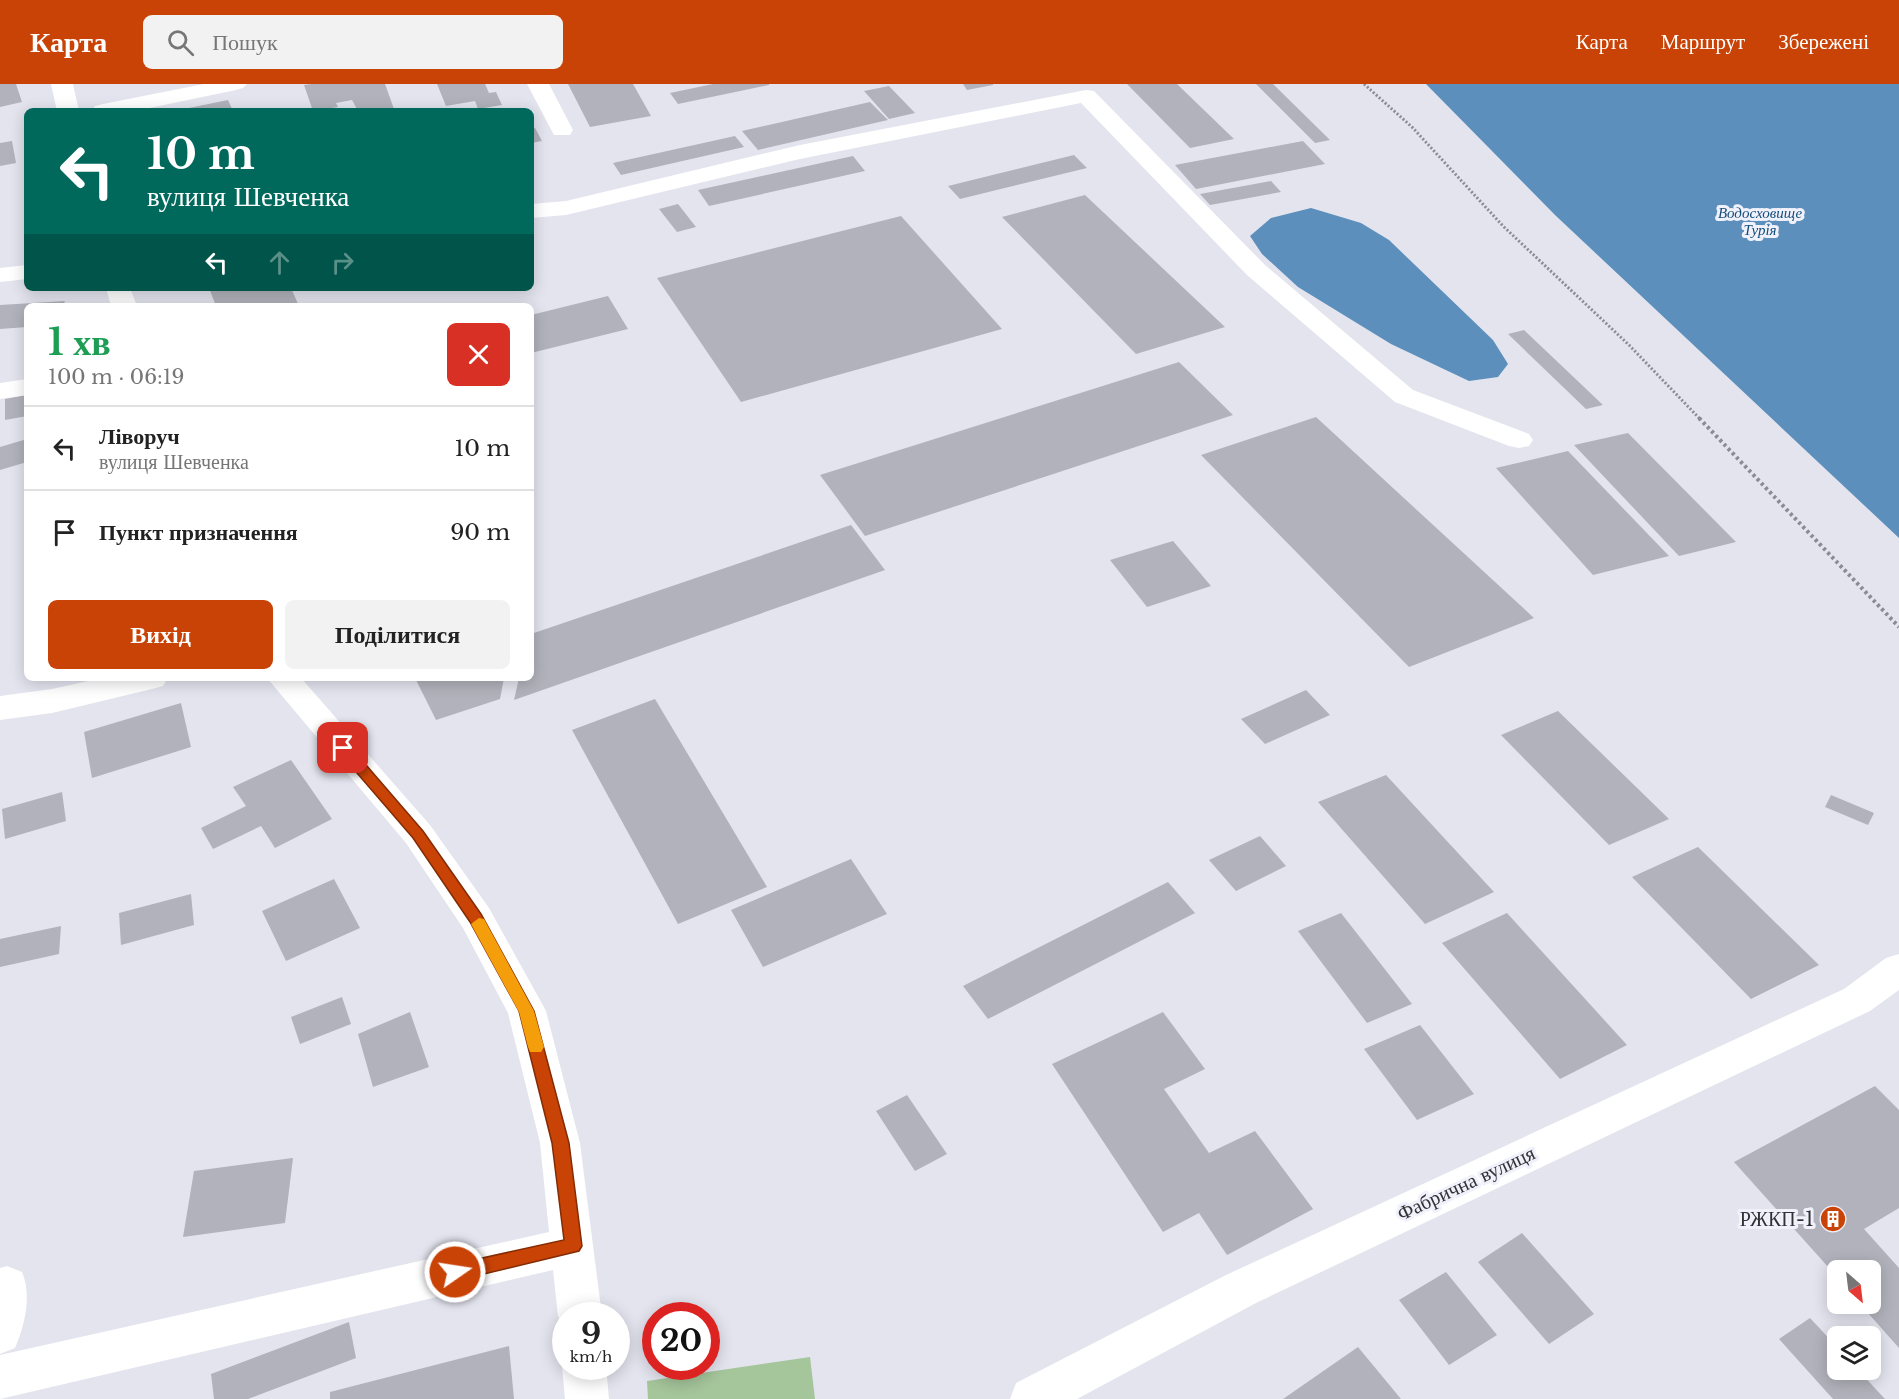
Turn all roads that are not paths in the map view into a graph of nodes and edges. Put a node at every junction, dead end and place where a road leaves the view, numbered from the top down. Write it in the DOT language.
graph roads {
  1 [pos="62,84"];
  2 [pos="236,84"];
  3 [pos="538,84"];
  4 [pos="67,108"];
  5 [pos="118,108"];
  6 [pos="562,130"];
  7 [pos="534,212"];
  8 [pos="24,272"];
  9 [pos="0,275"];
  10 [pos="24,387"];
  11 [pos="0,391"];
  12 [pos="1519,440"];
  13 [pos="139,681"];
  14 [pos="286,681"];
  15 [pos="0,708"];
  16 [pos="1899,969"];
  17 [pos="573,1246"];
  18 [pos="7,1286"];
  19 [pos="578,1302"];
  20 [pos="0,1333"];
  21 [pos="0,1377"];
  22 [pos="585,1380"];
  23 [pos="587,1399"];
  24 [pos="1032,1399"];
  1 -- 4 [label="street"];
  2 -- 5 [label="street"];
  3 -- 6 [label="street"];
  7 -- 12 [label="street"];
  8 -- 9 [label="street"];
  10 -- 11 [label="street"];
  13 -- 15 [label="street"];
  14 -- 17 [label="street"];
  16 -- 24 [label="street, Фабрична вулиця"];
  17 -- 19 [label="street"];
  17 -- 21 [label="street"];
  18 -- 20 [label="street"];
  22 -- 23 [label="street"];
}
